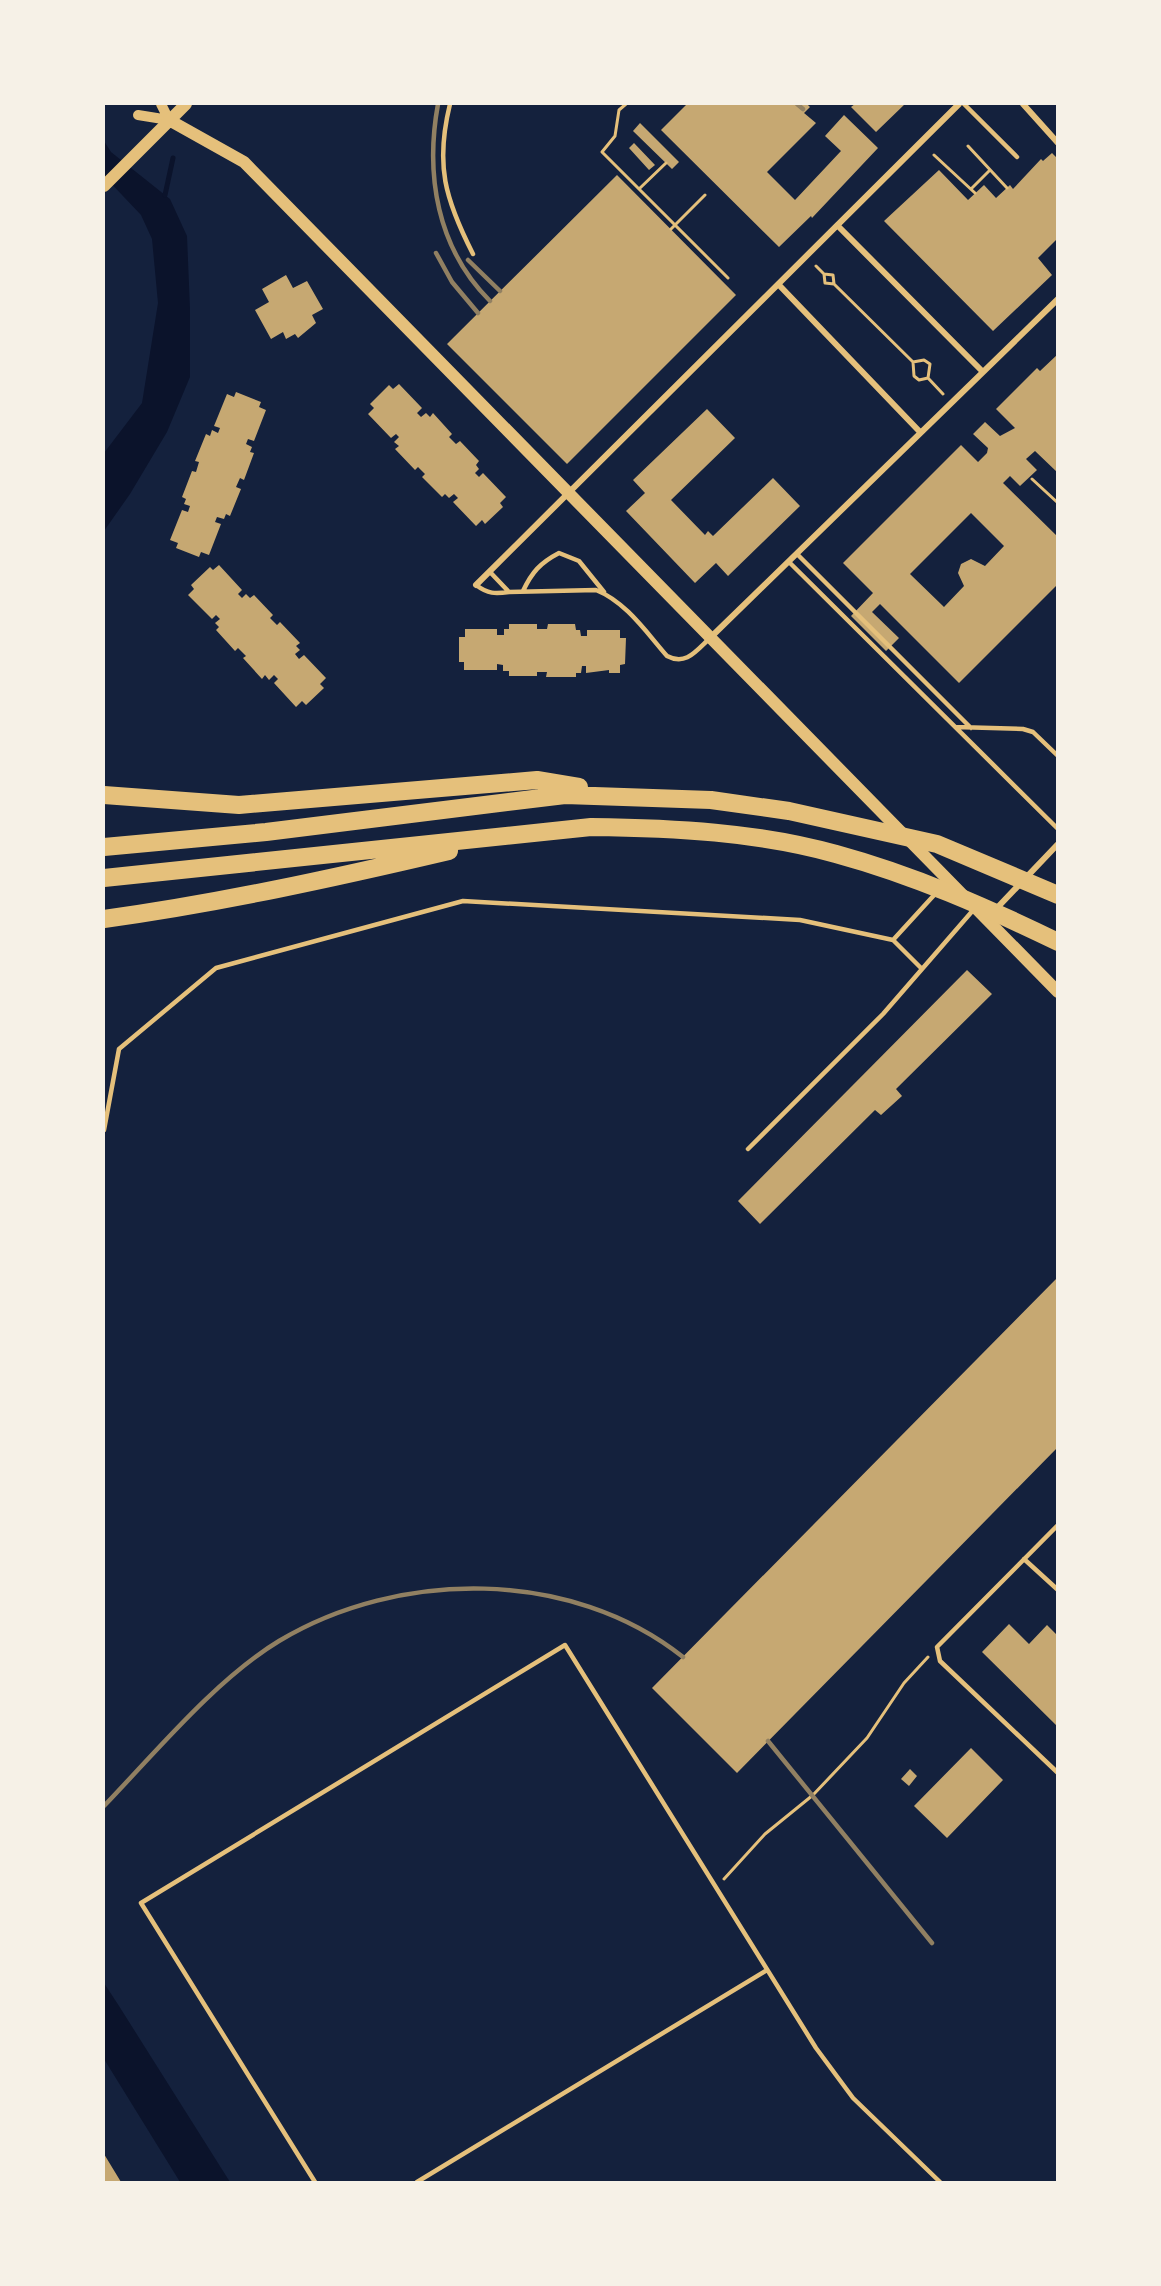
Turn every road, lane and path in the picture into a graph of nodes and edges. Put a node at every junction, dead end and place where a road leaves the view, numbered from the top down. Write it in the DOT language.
graph roads {
  1 [pos="161,104"];
  2 [pos="186,104"];
  3 [pos="450,104"];
  4 [pos="626,104"];
  5 [pos="959,104"];
  6 [pos="964,104"];
  7 [pos="1023,104"];
  8 [pos="138,115"];
  9 [pos="169,120"];
  10 [pos="1058,142"];
  11 [pos="968,146"];
  12 [pos="934,155"];
  13 [pos="1017,157"];
  14 [pos="666,163"];
  15 [pos="990,170"];
  16 [pos="105,184"];
  17 [pos="1007,188"];
  18 [pos="639,189"];
  19 [pos="971,189"];
  20 [pos="975,193"];
  21 [pos="705,195"];
  22 [pos="675,225"];
  23 [pos="838,226"];
  24 [pos="671,229"];
  25 [pos="473,254"];
  26 [pos="816,266"];
  27 [pos="824,274"];
  28 [pos="728,278"];
  29 [pos="834,284"];
  30 [pos="779,285"];
  31 [pos="1058,298"];
  32 [pos="913,362"];
  33 [pos="982,371"];
  34 [pos="928,378"];
  35 [pos="943,393"];
  36 [pos="920,432"];
  37 [pos="1032,479"];
  38 [pos="568,494"];
  39 [pos="1058,503"];
  40 [pos="796,554"];
  41 [pos="789,562"];
  42 [pos="490,572"];
  43 [pos="476,585"];
  44 [pos="523,591"];
  45 [pos="509,592"];
  46 [pos="604,593"];
  47 [pos="710,638"];
  48 [pos="956,727"];
  49 [pos="971,728"];
  50 [pos="1058,756"];
  51 [pos="104,795"];
  52 [pos="643,798"];
  53 [pos="1058,829"];
  54 [pos="521,834"];
  55 [pos="1058,844"];
  56 [pos="104,847"];
  57 [pos="104,878"];
  58 [pos="947,880"];
  59 [pos="1058,895"];
  60 [pos="975,908"];
  61 [pos="104,919"];
  62 [pos="986,920"];
  63 [pos="893,940"];
  64 [pos="1058,942"];
  65 [pos="921,968"];
  66 [pos="1058,992"];
  67 [pos="104,1130"];
  68 [pos="748,1149"];
  69 [pos="1058,1525"];
  70 [pos="1024,1559"];
  71 [pos="1058,1590"];
  72 [pos="937,1647"];
  73 [pos="1058,1773"];
  74 [pos="717,1887"];
  75 [pos="767,1971"];
  76 [pos="315,2182"];
  77 [pos="417,2182"];
  78 [pos="940,2182"];
  1 -- 9 [label="street"];
  2 -- 9 [label="main road"];
  3 -- 25 [label="lane"];
  4 -- 18 [label="path"];
  5 -- 23 [label="street"];
  6 -- 13 [label="lane"];
  7 -- 10 [label="street"];
  8 -- 9 [label="street"];
  9 -- 16 [label="main road"];
  9 -- 38 [label="main road"];
  11 -- 15 [label="path"];
  12 -- 19 [label="path"];
  14 -- 18 [label="path"];
  15 -- 17 [label="path"];
  15 -- 19 [label="path"];
  18 -- 22 [label="path"];
  19 -- 20 [label="path"];
  21 -- 22 [label="path"];
  22 -- 24 [label="path"];
  22 -- 28 [label="path"];
  23 -- 30 [label="street"];
  23 -- 33 [label="street"];
  26 -- 27 [label="path"];
  27 -- 29 [label="path"];
  27 -- 29 [label="path"];
  29 -- 32 [label="path"];
  30 -- 36 [label="street"];
  30 -- 38 [label="street"];
  31 -- 33 [label="street"];
  32 -- 34 [label="path"];
  32 -- 34 [label="path"];
  33 -- 36 [label="street"];
  34 -- 35 [label="path"];
  36 -- 40 [label="street"];
  37 -- 39 [label="path"];
  38 -- 42 [label="street"];
  38 -- 47 [label="main road"];
  40 -- 41 [label="street"];
  40 -- 49 [label="lane"];
  41 -- 47 [label="street"];
  41 -- 48 [label="lane"];
  42 -- 43 [label="street"];
  42 -- 45 [label="lane"];
  43 -- 45 [label="lane"];
  44 -- 45 [label="lane"];
  44 -- 46 [label="lane"];
  44 -- 46 [label="lane"];
  46 -- 47 [label="lane"];
  47 -- 58 [label="main road"];
  48 -- 49 [label="lane"];
  48 -- 53 [label="lane"];
  49 -- 50 [label="lane"];
  51 -- 52 [label="highway"];
  52 -- 56 [label="highway"];
  52 -- 59 [label="highway"];
  54 -- 57 [label="highway"];
  54 -- 61 [label="highway"];
  54 -- 64 [label="highway"];
  55 -- 62 [label="street"];
  58 -- 60 [label="main road"];
  58 -- 63 [label="lane"];
  60 -- 62 [label="main road"];
  60 -- 65 [label="lane"];
  62 -- 66 [label="main road"];
  63 -- 65 [label="lane"];
  63 -- 67 [label="lane"];
  65 -- 68 [label="lane"];
  69 -- 70 [label="lane"];
  70 -- 71 [label="lane"];
  70 -- 72 [label="lane"];
  72 -- 73 [label="lane"];
  72 -- 74 [label="path"];
  74 -- 75 [label="lane"];
  74 -- 76 [label="lane"];
  75 -- 77 [label="lane"];
  75 -- 78 [label="lane"];
}
